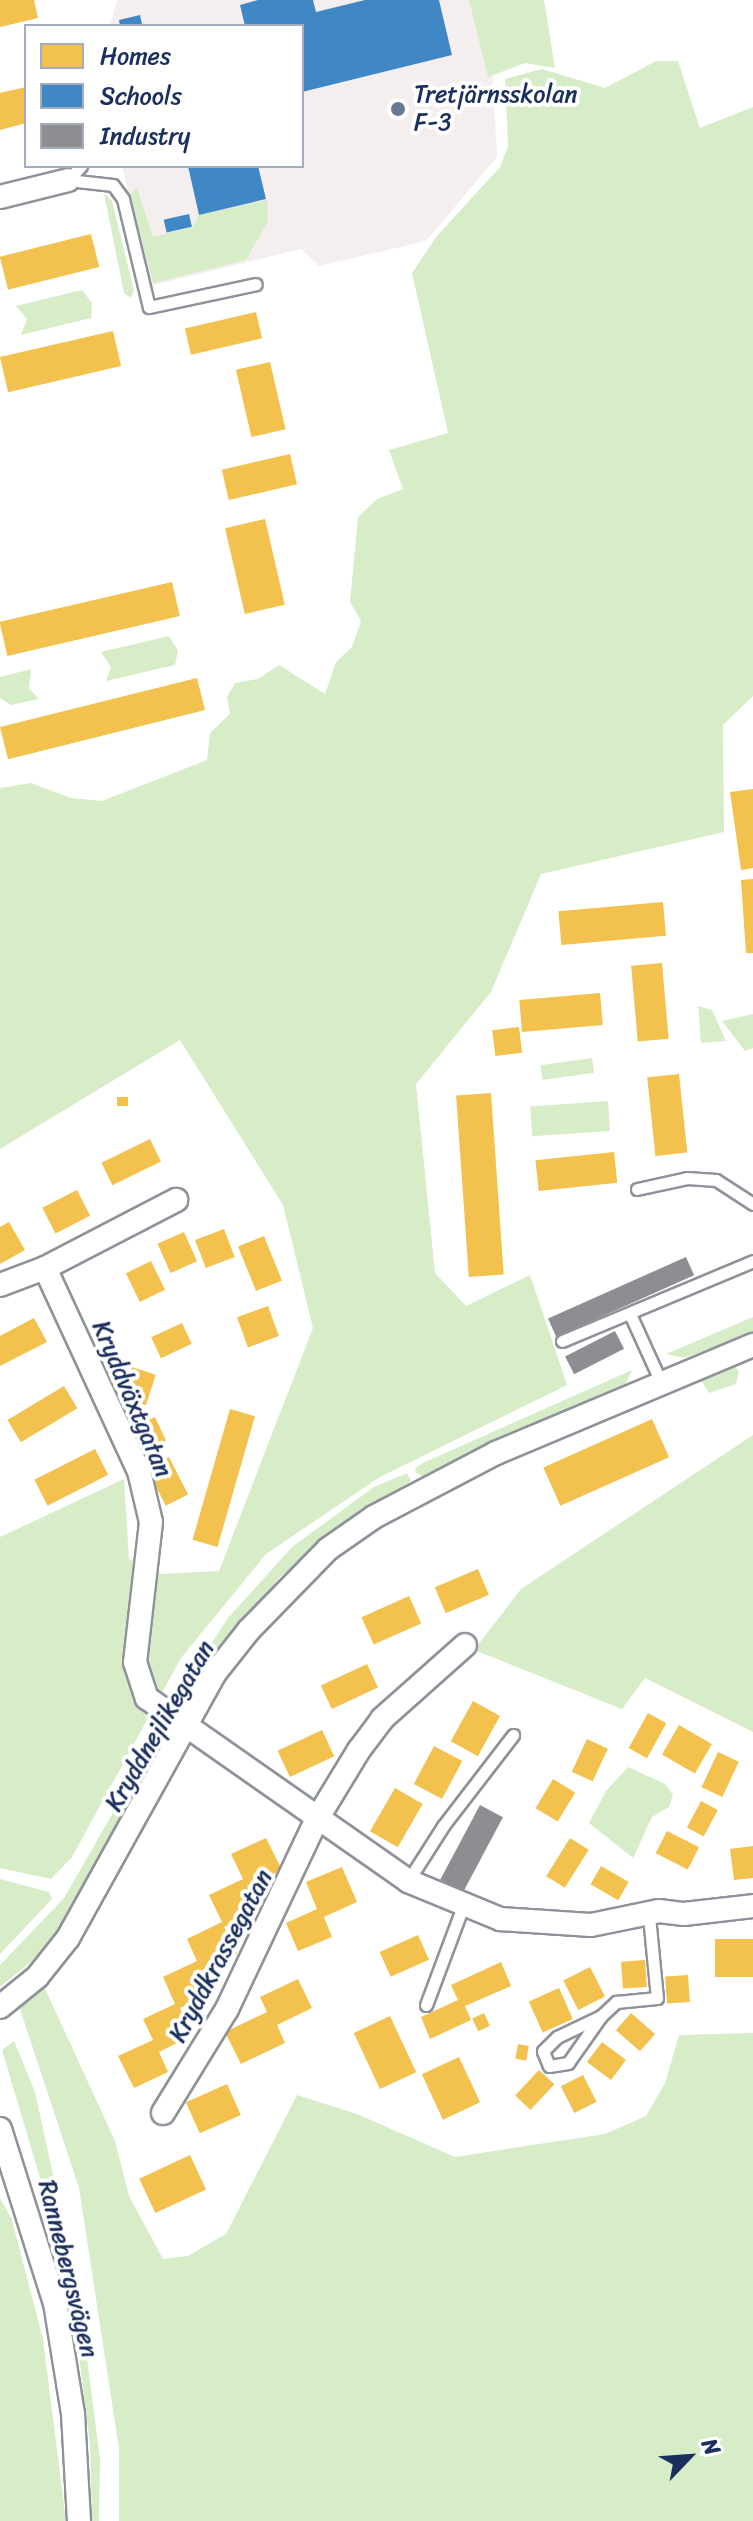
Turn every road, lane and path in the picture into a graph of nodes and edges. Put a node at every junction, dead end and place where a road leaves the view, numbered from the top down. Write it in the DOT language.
graph roads {
  1 [pos="74,173"];
  2 [pos="0,197"];
  3 [pos="256,284"];
  4 [pos="637,1189"];
  5 [pos="176,1200"];
  6 [pos="753,1204"];
  7 [pos="753,1261"];
  8 [pos="45,1268"];
  9 [pos="0,1285"];
  10 [pos="630,1314"];
  11 [pos="562,1341"];
  12 [pos="753,1345"];
  13 [pos="660,1380"];
  14 [pos="465,1645"];
  15 [pos="185,1725"];
  16 [pos="513,1735"];
  17 [pos="317,1819"];
  18 [pos="408,1881"];
  19 [pos="463,1906"];
  20 [pos="753,1906"];
  21 [pos="649,1916"];
  22 [pos="426,2005"];
  23 [pos="0,2007"];
  24 [pos="601,2016"];
  25 [pos="163,2113"];
  26 [pos="0,2129"];
  27 [pos="79,2521"];
  1 -- 2 [label="street"];
  1 -- 3 [label="lane"];
  4 -- 6 [label="lane"];
  5 -- 8 [label="street"];
  7 -- 10 [label="lane"];
  8 -- 9 [label="street"];
  8 -- 15 [label="street, Kryddväxtgatan"];
  10 -- 11 [label="lane"];
  10 -- 13 [label="lane"];
  12 -- 13 [label="street, Kryddnejlikegatan"];
  13 -- 15 [label="street, Kryddnejlikegatan"];
  14 -- 17 [label="street, Kryddkrassegatan"];
  15 -- 17 [label="street"];
  15 -- 23 [label="street, Kryddnejlikegatan"];
  16 -- 18 [label="lane"];
  17 -- 18 [label="street"];
  17 -- 25 [label="street, Kryddkrassegatan"];
  18 -- 19 [label="street"];
  19 -- 21 [label="street"];
  19 -- 22 [label="lane"];
  20 -- 21 [label="street"];
  21 -- 24 [label="lane"];
  24 -- 24 [label="lane"];
  26 -- 27 [label="street, Rannebergsvägen"];
}
